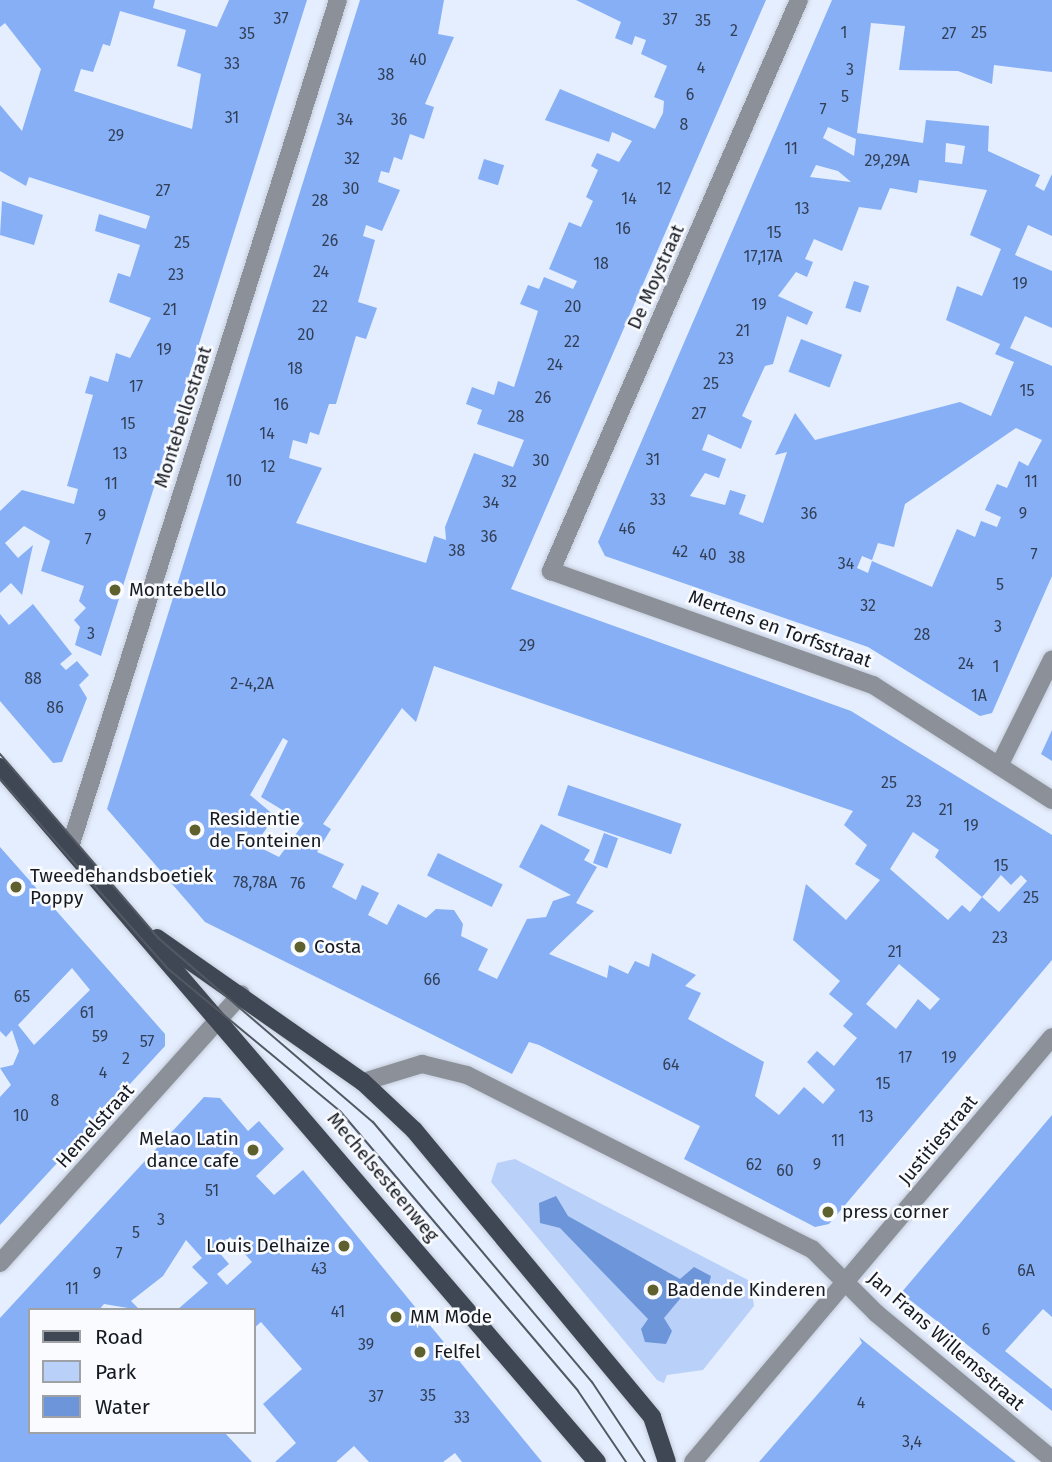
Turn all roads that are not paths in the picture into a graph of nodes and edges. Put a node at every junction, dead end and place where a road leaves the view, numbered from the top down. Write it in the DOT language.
graph roads {
  1 [pos="338,0"];
  2 [pos="799,0"];
  3 [pos="551,571"];
  4 [pos="1052,659"];
  5 [pos="0,766"];
  6 [pos="999,766"];
  7 [pos="1052,800"];
  8 [pos="70,847"];
  9 [pos="133,923"];
  10 [pos="241,994"];
  11 [pos="222,1019"];
  12 [pos="1052,1037"];
  13 [pos="363,1082"];
  14 [pos="0,1263"];
  15 [pos="845,1282"];
  16 [pos="1052,1459"];
  17 [pos="597,1462"];
  18 [pos="667,1462"];
  19 [pos="693,1462"];
  1 -- 8 [label="street, Montebellostraat"];
  2 -- 3 [label="street, De Moystraat"];
  3 -- 6 [label="street, Mertens en Torfsstraat"];
  4 -- 6 [label="street"];
  5 -- 8 [label="main road, Mechelsesteenweg"];
  6 -- 7 [label="street, Mertens en Torfsstraat"];
  8 -- 9 [label="main road, Mechelsesteenweg"];
  9 -- 10 [label="main road, Mechelsesteenweg"];
  9 -- 11 [label="main road, Mechelsesteenweg"];
  10 -- 11 [label="street, Hemelstraat"];
  10 -- 13 [label="main road, Mechelsesteenweg"];
  11 -- 14 [label="street, Hemelstraat"];
  11 -- 17 [label="main road, Mechelsesteenweg"];
  12 -- 15 [label="street, Justitiestraat"];
  13 -- 15 [label="street"];
  13 -- 18 [label="main road, Mechelsesteenweg"];
  15 -- 16 [label="street, Jan Frans Willemsstraat"];
  15 -- 19 [label="street, Justitiestraat"];
}
